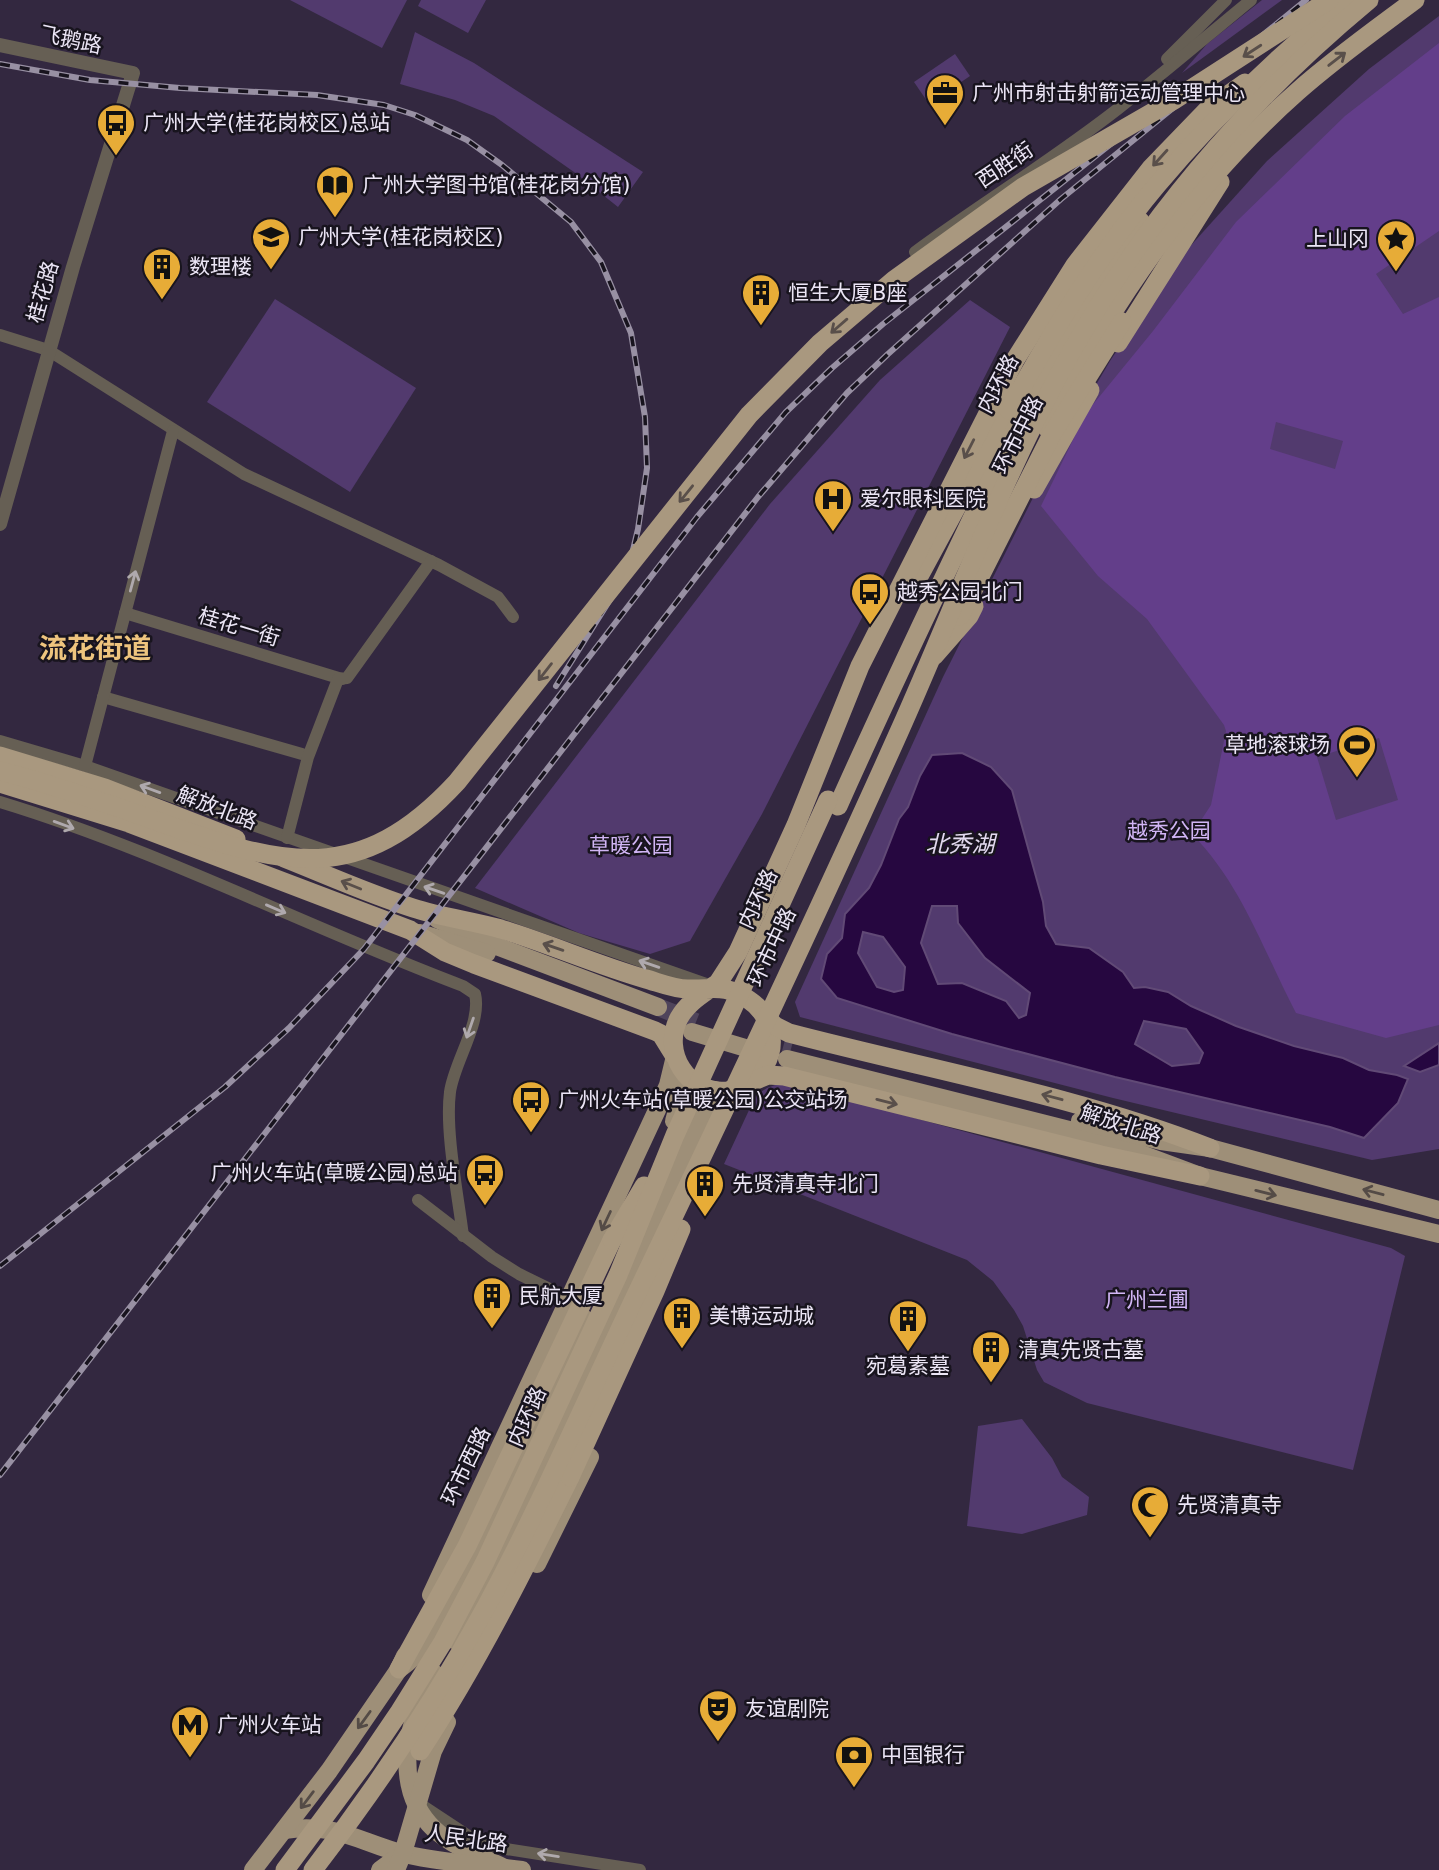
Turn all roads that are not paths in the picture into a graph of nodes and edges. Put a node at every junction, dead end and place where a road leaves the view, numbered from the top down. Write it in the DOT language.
graph roads {
  1 [pos="1226,0"];
  2 [pos="1251,0"];
  3 [pos="1329,0"];
  4 [pos="1348,0"];
  5 [pos="1415,0"];
  6 [pos="1370,2"];
  7 [pos="0,45"];
  8 [pos="1303,57"];
  9 [pos="134,74"];
  10 [pos="1118,109"];
  11 [pos="1208,109"];
  12 [pos="1250,138"];
  13 [pos="915,252"];
  14 [pos="0,335"];
  15 [pos="48,350"];
  16 [pos="1009,410"];
  17 [pos="173,431"];
  18 [pos="0,524"];
  19 [pos="431,561"];
  20 [pos="125,613"];
  21 [pos="513,617"];
  22 [pos="342,679"];
  23 [pos="103,697"];
  24 [pos="901,728"];
  25 [pos="0,740"];
  26 [pos="302,754"];
  27 [pos="0,756"];
  28 [pos="85,766"];
  29 [pos="0,771"];
  30 [pos="0,783"];
  31 [pos="0,802"];
  32 [pos="833,803"];
  33 [pos="796,825"];
  34 [pos="287,838"];
  35 [pos="415,909"];
  36 [pos="410,930"];
  37 [pos="713,987"];
  38 [pos="765,1016"];
  39 [pos="694,1027"];
  40 [pos="751,1044"];
  41 [pos="675,1056"];
  42 [pos="750,1082"];
  43 [pos="715,1090"];
  44 [pos="677,1114"];
  45 [pos="718,1124"];
  46 [pos="645,1137"];
  47 [pos="684,1137"];
  48 [pos="1210,1148"];
  49 [pos="626,1176"];
  50 [pos="1200,1176"];
  51 [pos="418,1200"];
  52 [pos="1439,1210"];
  53 [pos="628,1226"];
  54 [pos="649,1234"];
  55 [pos="1439,1234"];
  56 [pos="463,1236"];
  57 [pos="668,1243"];
  58 [pos="637,1259"];
  59 [pos="656,1269"];
  60 [pos="622,1279"];
  61 [pos="644,1292"];
  62 [pos="570,1299"];
  63 [pos="614,1308"];
  64 [pos="632,1317"];
  65 [pos="399,1669"];
  66 [pos="423,1692"];
  67 [pos="420,1751"];
  68 [pos="329,1770"];
  69 [pos="416,1802"];
  70 [pos="352,1819"];
  71 [pos="284,1830"];
  72 [pos="404,1853"];
  73 [pos="514,1869"];
  74 [pos="253,1870"];
  75 [pos="285,1870"];
  76 [pos="313,1870"];
  77 [pos="320,1870"];
  78 [pos="380,1870"];
  79 [pos="396,1870"];
  80 [pos="640,1870"];
  1 -- 10 [label="street, 西胜街"];
  2 -- 10 [label="street, 西胜街"];
  3 -- 29 [label="highway, one-way, bridge"];
  4 -- 11 [label="highway"];
  4 -- 16 [label="highway, 内环路, bridge"];
  12 -- 5 [label="highway, one-way"];
  6 -- 8 [label="highway, 环市中路"];
  6 -- 24 [label="highway, bridge"];
  7 -- 9 [label="street, 飞鹅路"];
  8 -- 11 [label="highway, 环市中路"];
  8 -- 32 [label="highway"];
  9 -- 15 [label="street, 桂花路"];
  10 -- 13 [label="street, 西胜街"];
  11 -- 33 [label="highway, 环市中路, one-way"];
  12 -- 24 [label="highway, bridge"];
  12 -- 38 [label="highway, 环市中路"];
  14 -- 15 [label="street"];
  15 -- 17 [label="street"];
  15 -- 18 [label="street, 桂花路"];
  16 -- 32 [label="highway, 内环路"];
  16 -- 33 [label="highway"];
  17 -- 19 [label="street"];
  20 -- 17 [label="street, one-way"];
  19 -- 21 [label="street"];
  19 -- 22 [label="street"];
  20 -- 22 [label="street, 桂花一街"];
  20 -- 23 [label="street"];
  22 -- 34 [label="street"];
  23 -- 26 [label="street"];
  23 -- 28 [label="street"];
  24 -- 45 [label="highway, bridge"];
  25 -- 28 [label="street"];
  35 -- 27 [label="highway, 解放北路, one-way"];
  34 -- 28 [label="street, one-way"];
  30 -- 36 [label="highway, 解放北路"];
  31 -- 56 [label="street, one-way"];
  32 -- 47 [label="highway, 内环路, bridge"];
  32 -- 60 [label="highway, bridge"];
  33 -- 37 [label="highway, 环市中路"];
  37 -- 34 [label="street, one-way"];
  35 -- 36 [label="main road, 解放北路"];
  37 -- 35 [label="highway, 解放北路, one-way"];
  36 -- 41 [label="highway, 解放北路"];
  37 -- 38 [label="highway"];
  37 -- 41 [label="highway"];
  38 -- 42 [label="highway"];
  48 -- 38 [label="highway, one-way"];
  39 -- 40 [label="main road"];
  41 -- 43 [label="highway"];
  41 -- 44 [label="main road"];
  41 -- 46 [label="main road, 环市西路"];
  42 -- 43 [label="highway"];
  42 -- 50 [label="highway, one-way"];
  42 -- 57 [label="main road"];
  43 -- 47 [label="main road"];
  44 -- 46 [label="main road"];
  44 -- 47 [label="main road"];
  44 -- 53 [label="main road"];
  45 -- 67 [label="highway, bridge"];
  45 -- 70 [label="highway, bridge"];
  46 -- 49 [label="main road, 环市西路"];
  47 -- 54 [label="main road"];
  47 -- 60 [label="highway, 内环路, bridge"];
  47 -- 65 [label="highway, bridge"];
  48 -- 50 [label="main road, 解放北路"];
  52 -- 48 [label="main road, 解放北路, one-way"];
  49 -- 53 [label="main road"];
  49 -- 62 [label="main road, 环市西路, one-way"];
  50 -- 55 [label="main road, 解放北路, one-way"];
  51 -- 56 [label="street"];
  53 -- 65 [label="main road"];
  54 -- 57 [label="main road"];
  54 -- 58 [label="main road"];
  56 -- 62 [label="street"];
  57 -- 59 [label="main road"];
  58 -- 59 [label="main road"];
  58 -- 60 [label="main road"];
  59 -- 61 [label="main road"];
  60 -- 61 [label="main road"];
  60 -- 63 [label="main road"];
  60 -- 75 [label="highway, 内环路, bridge"];
  61 -- 64 [label="main road"];
  62 -- 65 [label="main road, 环市西路"];
  63 -- 64 [label="main road"];
  63 -- 66 [label="main road"];
  64 -- 67 [label="main road"];
  64 -- 69 [label="main road"];
  65 -- 68 [label="main road, 环市西路, one-way"];
  66 -- 67 [label="main road"];
  66 -- 68 [label="main road"];
  66 -- 69 [label="main road"];
  67 -- 69 [label="main road"];
  68 -- 71 [label="main road, 环市西路, one-way"];
  69 -- 72 [label="main road"];
  69 -- 73 [label="main road"];
  80 -- 69 [label="street, one-way"];
  70 -- 76 [label="highway, bridge"];
  70 -- 77 [label="highway, bridge"];
  71 -- 72 [label="main road, 人民北路"];
  71 -- 74 [label="main road, 环市西路"];
  72 -- 73 [label="main road, 人民北路"];
  72 -- 78 [label="main road"];
  72 -- 79 [label="main road"];
}
